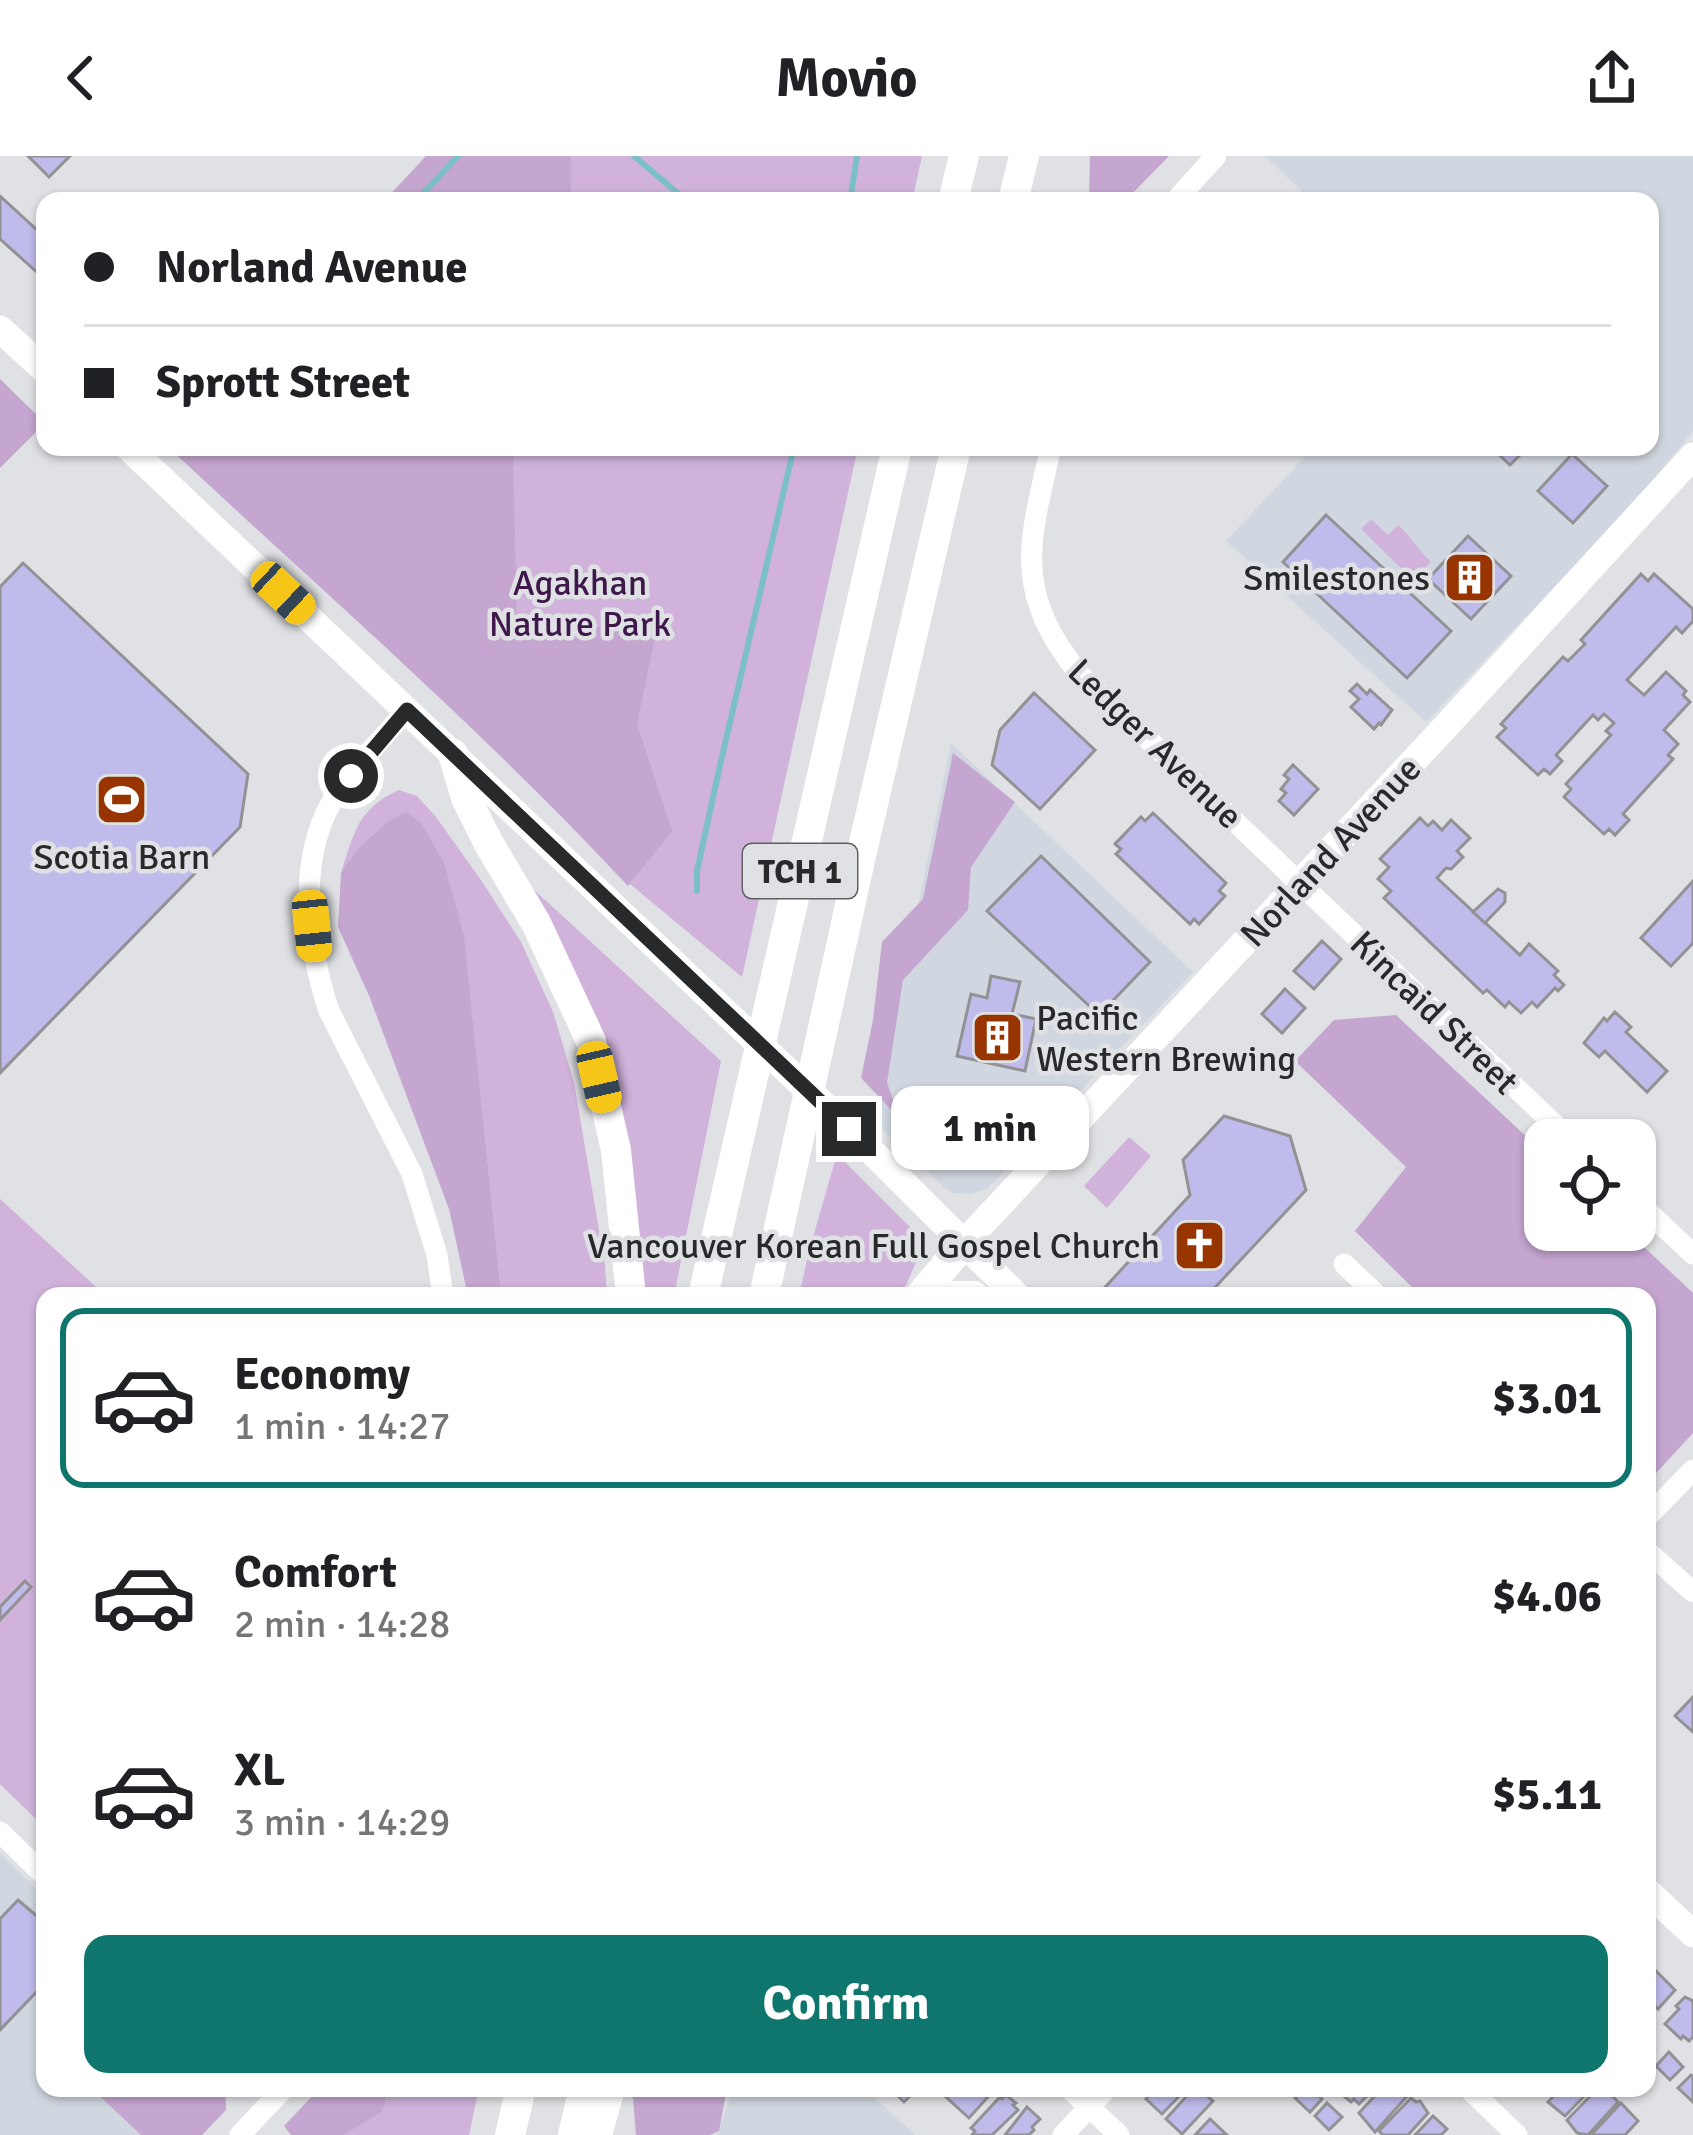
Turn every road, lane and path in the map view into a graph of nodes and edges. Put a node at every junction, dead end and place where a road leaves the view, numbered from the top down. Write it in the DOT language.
graph roads {
  1 [pos="964,156"];
  2 [pos="1024,156"];
  3 [pos="1216,156"];
  4 [pos="955,192"];
  5 [pos="1015,192"];
  6 [pos="1183,192"];
  7 [pos="0,329"];
  8 [pos="36,362"];
  9 [pos="138,456"];
  10 [pos="895,456"];
  11 [pos="954,456"];
  12 [pos="1049,456"];
  13 [pos="1693,456"];
  14 [pos="407,710"];
  15 [pos="454,754"];
  16 [pos="1300,883"];
  17 [pos="1549,1119"];
  18 [pos="1656,1220"];
  19 [pos="964,1243"];
  20 [pos="1693,1254"];
  21 [pos="1344,1264"];
  22 [pos="442,1287"];
  23 [pos="630,1287"];
  24 [pos="705,1287"];
  25 [pos="766,1287"];
  26 [pos="927,1287"];
  27 [pos="1008,1287"];
  28 [pos="1368,1287"];
  29 [pos="1693,1470"];
  30 [pos="1656,1508"];
  31 [pos="1656,1559"];
  32 [pos="1693,1592"];
  33 [pos="0,1832"];
  34 [pos="36,1867"];
  35 [pos="1656,1899"];
  36 [pos="1693,1934"];
  37 [pos="269,2097"];
  38 [pos="519,2097"];
  39 [pos="582,2097"];
  40 [pos="607,2097"];
  41 [pos="1078,2097"];
  42 [pos="1098,2097"];
  43 [pos="1477,2097"];
  44 [pos="1089,2107"];
  45 [pos="240,2135"];
  46 [pos="510,2135"];
  47 [pos="573,2135"];
  48 [pos="596,2135"];
  49 [pos="1063,2135"];
  50 [pos="1120,2135"];
  51 [pos="1517,2135"];
  1 -- 4 [label="highway"];
  2 -- 5 [label="highway"];
  3 -- 6 [label="street"];
  7 -- 8 [label="main road"];
  9 -- 14 [label="main road"];
  10 -- 24 [label="highway, TCH 1"];
  11 -- 25 [label="highway, TCH 1"];
  12 -- 16 [label="street, Ledger Avenue"];
  13 -- 16 [label="main road, Norland Avenue"];
  14 -- 15 [label="main road"];
  14 -- 22 [label="street"];
  15 -- 19 [label="main road"];
  15 -- 23 [label="highway"];
  16 -- 17 [label="street, Kincaid Street"];
  16 -- 19 [label="main road, Norland Avenue"];
  18 -- 20 [label="street"];
  19 -- 26 [label="highway"];
  19 -- 27 [label="main road"];
  21 -- 28 [label="street"];
  29 -- 30 [label="street"];
  31 -- 32 [label="street"];
  33 -- 34 [label="street"];
  35 -- 36 [label="main road"];
  37 -- 45 [label="street"];
  38 -- 46 [label="highway"];
  39 -- 47 [label="highway"];
  40 -- 48 [label="highway"];
  41 -- 44 [label="street"];
  42 -- 44 [label="street"];
  43 -- 51 [label="street"];
  44 -- 49 [label="street"];
  44 -- 50 [label="street"];
}
